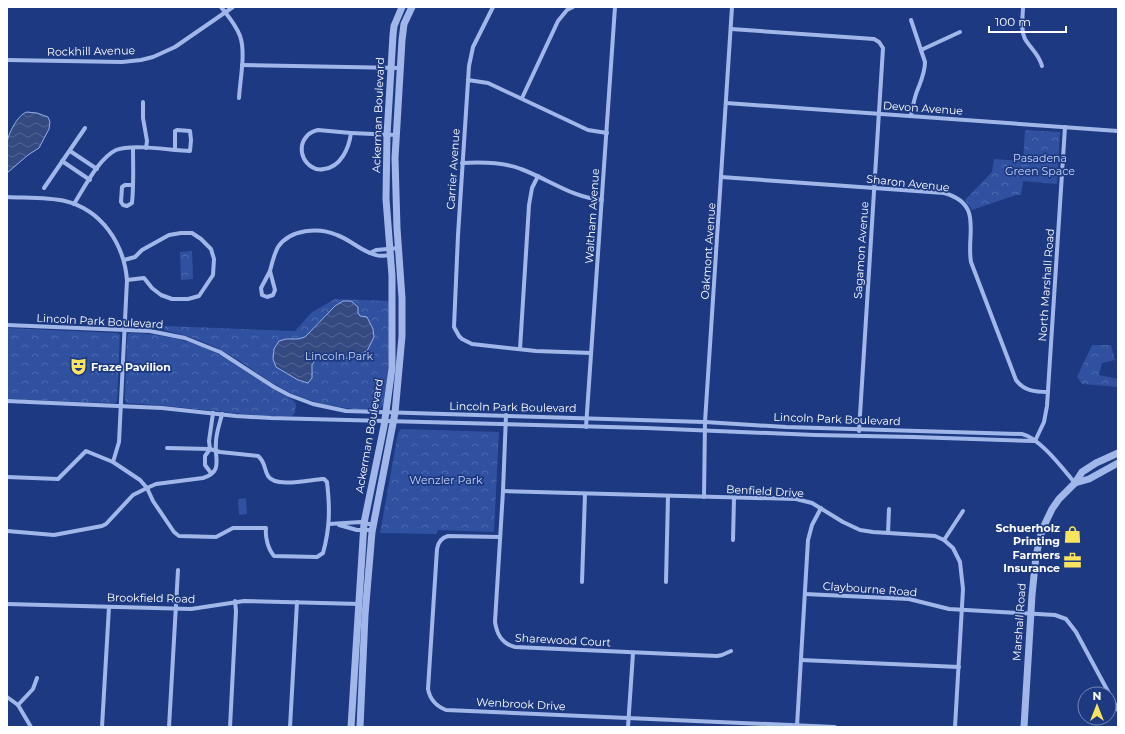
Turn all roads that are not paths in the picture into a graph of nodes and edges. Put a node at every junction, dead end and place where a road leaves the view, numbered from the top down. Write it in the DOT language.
graph roads {
  1 [pos="221,7"];
  2 [pos="233,7"];
  3 [pos="402,7"];
  4 [pos="492,7"];
  5 [pos="573,7"];
  6 [pos="615,7"];
  7 [pos="732,7"];
  8 [pos="1024,7"];
  9 [pos="409,8"];
  10 [pos="225,12"];
  11 [pos="911,20"];
  12 [pos="731,29"];
  13 [pos="960,32"];
  14 [pos="921,50"];
  15 [pos="7,60"];
  16 [pos="242,65"];
  17 [pos="1042,66"];
  18 [pos="390,67"];
  19 [pos="400,68"];
  20 [pos="468,80"];
  21 [pos="239,98"];
  22 [pos="522,98"];
  23 [pos="143,102"];
  24 [pos="726,103"];
  25 [pos="878,114"];
  26 [pos="910,116"];
  27 [pos="1065,127"];
  28 [pos="85,128"];
  29 [pos="1118,131"];
  30 [pos="351,133"];
  31 [pos="607,133"];
  32 [pos="387,135"];
  33 [pos="396,135"];
  34 [pos="133,148"];
  35 [pos="146,148"];
  36 [pos="175,150"];
  37 [pos="70,151"];
  38 [pos="62,161"];
  39 [pos="462,163"];
  40 [pos="98,169"];
  41 [pos="538,176"];
  42 [pos="721,177"];
  43 [pos="90,180"];
  44 [pos="133,184"];
  45 [pos="44,188"];
  46 [pos="874,188"];
  47 [pos="7,197"];
  48 [pos="602,200"];
  49 [pos="74,204"];
  50 [pos="399,251"];
  51 [pos="390,252"];
  52 [pos="124,260"];
  53 [pos="270,271"];
  54 [pos="127,280"];
  55 [pos="7,325"];
  56 [pos="124,329"];
  57 [pos="520,349"];
  58 [pos="591,353"];
  59 [pos="1048,392"];
  60 [pos="7,401"];
  61 [pos="121,406"];
  62 [pos="213,413"];
  63 [pos="386,413"];
  64 [pos="222,414"];
  65 [pos="395,414"];
  66 [pos="506,415"];
  67 [pos="586,418"];
  68 [pos="385,421"];
  69 [pos="393,422"];
  70 [pos="705,422"];
  71 [pos="505,425"];
  72 [pos="586,427"];
  73 [pos="859,429"];
  74 [pos="705,430"];
  75 [pos="859,436"];
  76 [pos="1035,441"];
  77 [pos="167,448"];
  78 [pos="210,448"];
  79 [pos="216,451"];
  80 [pos="1118,454"];
  81 [pos="113,462"];
  82 [pos="1118,463"];
  83 [pos="211,473"];
  84 [pos="7,477"];
  85 [pos="1075,483"];
  86 [pos="146,488"];
  87 [pos="503,491"];
  88 [pos="585,494"];
  89 [pos="668,496"];
  90 [pos="704,497"];
  91 [pos="734,498"];
  92 [pos="822,508"];
  93 [pos="889,509"];
  94 [pos="963,512"];
  95 [pos="329,524"];
  96 [pos="338,524"];
  97 [pos="364,527"];
  98 [pos="373,527"];
  99 [pos="7,531"];
  100 [pos="888,533"];
  101 [pos="500,537"];
  102 [pos="733,540"];
  103 [pos="944,540"];
  104 [pos="178,570"];
  105 [pos="582,582"];
  106 [pos="666,582"];
  107 [pos="805,594"];
  108 [pos="235,602"];
  109 [pos="297,602"];
  110 [pos="7,604"];
  111 [pos="358,604"];
  112 [pos="366,604"];
  113 [pos="109,607"];
  114 [pos="176,609"];
  115 [pos="963,610"];
  116 [pos="1031,613"];
  117 [pos="731,651"];
  118 [pos="633,653"];
  119 [pos="801,660"];
  120 [pos="959,667"];
  121 [pos="37,678"];
  122 [pos="7,697"];
  123 [pos="18,705"];
  124 [pos="1118,710"];
  125 [pos="629,718"];
  126 [pos="797,726"];
  127 [pos="31,727"];
  128 [pos="102,727"];
  129 [pos="169,727"];
  130 [pos="230,727"];
  131 [pos="290,727"];
  132 [pos="350,727"];
  133 [pos="360,727"];
  134 [pos="628,727"];
  135 [pos="835,727"];
  136 [pos="955,727"];
  137 [pos="1024,727"];
  1 -- 10 [label="street"];
  2 -- 10 [label="street, Rockhill Avenue"];
  3 -- 18 [label="street, Ackerman Boulevard"];
  4 -- 20 [label="street, Carrier Avenue"];
  5 -- 22 [label="street"];
  6 -- 31 [label="street, Waltham Avenue"];
  7 -- 12 [label="street, Oakmont Avenue"];
  8 -- 17 [label="street"];
  9 -- 19 [label="street, Ackerman Boulevard"];
  10 -- 15 [label="street, Rockhill Avenue"];
  10 -- 16 [label="street"];
  11 -- 14 [label="street"];
  12 -- 24 [label="street, Oakmont Avenue"];
  12 -- 25 [label="street, Sagamon Avenue"];
  13 -- 14 [label="street"];
  14 -- 26 [label="street"];
  16 -- 18 [label="street"];
  16 -- 21 [label="street"];
  18 -- 19 [label="street"];
  18 -- 32 [label="street, Ackerman Boulevard"];
  19 -- 33 [label="street, Ackerman Boulevard"];
  20 -- 22 [label="street"];
  20 -- 39 [label="street, Carrier Avenue"];
  22 -- 31 [label="street"];
  23 -- 35 [label="street"];
  24 -- 25 [label="street, Devon Avenue"];
  24 -- 42 [label="street, Oakmont Avenue"];
  25 -- 26 [label="street, Devon Avenue"];
  25 -- 46 [label="street, Sagamon Avenue"];
  26 -- 27 [label="street, Devon Avenue"];
  27 -- 29 [label="street, Devon Avenue"];
  27 -- 59 [label="street, North Marshall Road"];
  28 -- 37 [label="street"];
  30 -- 30 [label="street"];
  30 -- 32 [label="street"];
  31 -- 48 [label="street, Waltham Avenue"];
  32 -- 33 [label="street"];
  32 -- 51 [label="street, Ackerman Boulevard"];
  33 -- 50 [label="street, Ackerman Boulevard"];
  34 -- 35 [label="street"];
  34 -- 40 [label="street"];
  34 -- 44 [label="street"];
  35 -- 36 [label="street"];
  36 -- 36 [label="street"];
  37 -- 38 [label="street"];
  37 -- 40 [label="street"];
  38 -- 43 [label="street"];
  38 -- 45 [label="street"];
  39 -- 41 [label="street"];
  39 -- 57 [label="street, Carrier Avenue"];
  40 -- 43 [label="street"];
  41 -- 48 [label="street"];
  41 -- 57 [label="street"];
  42 -- 46 [label="street, Sharon Avenue"];
  42 -- 70 [label="street, Oakmont Avenue"];
  43 -- 49 [label="street"];
  44 -- 44 [label="street"];
  46 -- 59 [label="street, Sharon Avenue"];
  46 -- 73 [label="street, Sagamon Avenue"];
  47 -- 49 [label="street"];
  48 -- 58 [label="street, Waltham Avenue"];
  49 -- 52 [label="street"];
  50 -- 51 [label="street"];
  50 -- 65 [label="street, Ackerman Boulevard"];
  51 -- 53 [label="street"];
  51 -- 63 [label="street, Ackerman Boulevard"];
  52 -- 54 [label="street"];
  52 -- 54 [label="street"];
  53 -- 53 [label="street"];
  54 -- 56 [label="street"];
  55 -- 56 [label="street, Lincoln Park Boulevard"];
  56 -- 61 [label="street"];
  56 -- 63 [label="street, Lincoln Park Boulevard"];
  57 -- 58 [label="street"];
  58 -- 67 [label="street, Waltham Avenue"];
  59 -- 76 [label="street, North Marshall Road"];
  60 -- 61 [label="street, Lincoln Park Boulevard"];
  61 -- 62 [label="street, Lincoln Park Boulevard"];
  61 -- 81 [label="street"];
  62 -- 64 [label="street, Lincoln Park Boulevard"];
  62 -- 78 [label="street"];
  63 -- 65 [label="street, Lincoln Park Boulevard"];
  63 -- 68 [label="street, Ackerman Boulevard"];
  64 -- 68 [label="street, Lincoln Park Boulevard"];
  64 -- 79 [label="street"];
  65 -- 66 [label="street, Lincoln Park Boulevard"];
  65 -- 69 [label="street, Ackerman Boulevard"];
  66 -- 67 [label="street, Lincoln Park Boulevard"];
  66 -- 71 [label="street, Sharewood Court"];
  67 -- 70 [label="street, Lincoln Park Boulevard"];
  67 -- 72 [label="street, Waltham Avenue"];
  68 -- 69 [label="street, Lincoln Park Boulevard"];
  68 -- 97 [label="street, Ackerman Boulevard"];
  69 -- 71 [label="street, Lincoln Park Boulevard"];
  69 -- 98 [label="street, Ackerman Boulevard"];
  70 -- 73 [label="street, Lincoln Park Boulevard"];
  70 -- 74 [label="street, Oakmont Avenue"];
  71 -- 72 [label="street, Lincoln Park Boulevard"];
  71 -- 87 [label="street, Sharewood Court"];
  72 -- 74 [label="street, Lincoln Park Boulevard"];
  73 -- 75 [label="street, Sagamon Avenue"];
  73 -- 76 [label="street, Lincoln Park Boulevard"];
  74 -- 75 [label="street, Lincoln Park Boulevard"];
  74 -- 90 [label="street, Oakmont Avenue"];
  75 -- 76 [label="street, Lincoln Park Boulevard"];
  76 -- 85 [label="street, Lincoln Park Boulevard"];
  77 -- 78 [label="street"];
  78 -- 79 [label="street"];
  78 -- 83 [label="street"];
  79 -- 83 [label="street"];
  79 -- 95 [label="street"];
  80 -- 85 [label="street, Marshall Road"];
  81 -- 84 [label="street"];
  81 -- 86 [label="street"];
  82 -- 85 [label="street, Marshall Road"];
  83 -- 86 [label="street"];
  85 -- 116 [label="street, Marshall Road"];
  86 -- 95 [label="street"];
  86 -- 99 [label="street"];
  87 -- 88 [label="street, Benfield Drive"];
  87 -- 101 [label="street, Sharewood Court"];
  88 -- 89 [label="street, Benfield Drive"];
  88 -- 105 [label="street"];
  89 -- 90 [label="street, Benfield Drive"];
  89 -- 106 [label="street"];
  90 -- 91 [label="street, Benfield Drive"];
  91 -- 92 [label="street, Benfield Drive"];
  91 -- 102 [label="street"];
  92 -- 100 [label="street, Benfield Drive"];
  92 -- 107 [label="street"];
  93 -- 100 [label="street"];
  94 -- 103 [label="street"];
  95 -- 96 [label="street"];
  96 -- 97 [label="street"];
  96 -- 97 [label="street"];
  97 -- 98 [label="street"];
  97 -- 98 [label="street"];
  97 -- 111 [label="street, Ackerman Boulevard"];
  98 -- 112 [label="street, Ackerman Boulevard"];
  100 -- 103 [label="street, Benfield Drive"];
  101 -- 118 [label="street, Sharewood Court"];
  101 -- 125 [label="street, Wenbrook Drive"];
  103 -- 115 [label="street"];
  104 -- 114 [label="street"];
  107 -- 115 [label="street, Claybourne Road"];
  107 -- 119 [label="street"];
  108 -- 109 [label="street, Brookfield Road"];
  108 -- 114 [label="street, Brookfield Road"];
  108 -- 130 [label="street"];
  109 -- 111 [label="street, Brookfield Road"];
  109 -- 131 [label="street"];
  110 -- 113 [label="street, Brookfield Road"];
  111 -- 112 [label="street, Brookfield Road"];
  111 -- 132 [label="street, Ackerman Boulevard"];
  112 -- 133 [label="street, Ackerman Boulevard"];
  113 -- 114 [label="street, Brookfield Road"];
  113 -- 128 [label="street"];
  114 -- 129 [label="street"];
  115 -- 116 [label="street, Claybourne Road"];
  115 -- 120 [label="street"];
  116 -- 124 [label="street, Claybourne Road"];
  116 -- 137 [label="street, Marshall Road"];
  117 -- 118 [label="street, Sharewood Court"];
  118 -- 125 [label="street"];
  119 -- 120 [label="street"];
  119 -- 126 [label="street"];
  120 -- 136 [label="street"];
  121 -- 123 [label="street"];
  122 -- 123 [label="street"];
  123 -- 127 [label="street"];
  125 -- 126 [label="street, Wenbrook Drive"];
  125 -- 134 [label="street"];
  126 -- 135 [label="street, Wenbrook Drive"];
}
